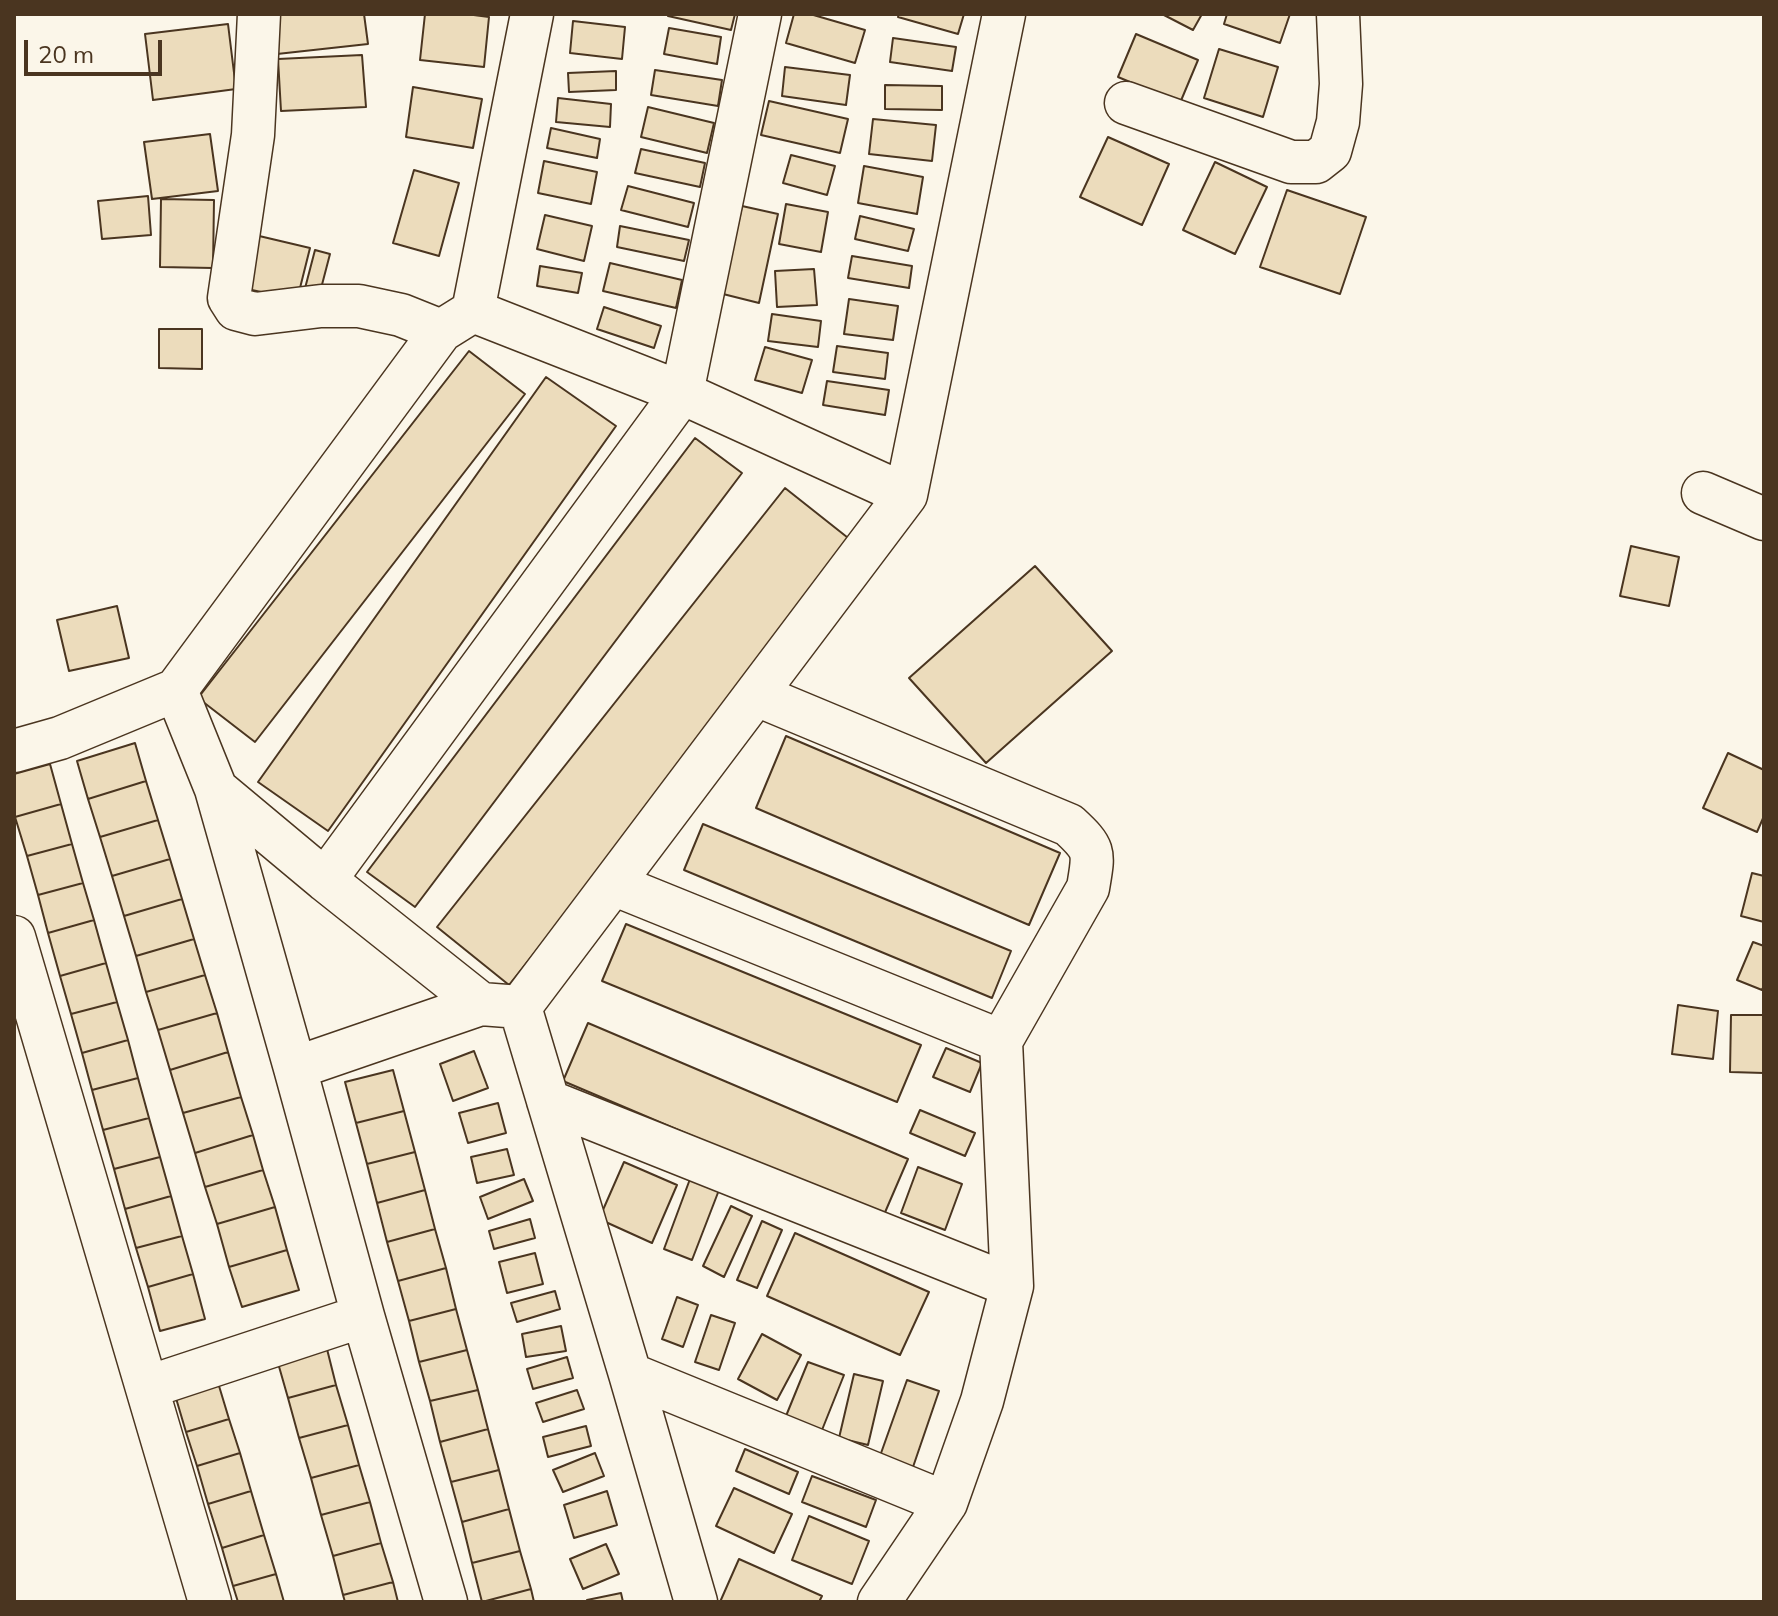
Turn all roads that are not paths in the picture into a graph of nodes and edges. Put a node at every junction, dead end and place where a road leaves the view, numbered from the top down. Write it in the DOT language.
graph roads {
  1 [pos="259,14"];
  2 [pos="532,14"];
  3 [pos="760,14"];
  4 [pos="1004,14"];
  5 [pos="1338,14"];
  6 [pos="1126,103"];
  7 [pos="457,321"];
  8 [pos="682,393"];
  9 [pos="1703,493"];
  10 [pos="906,495"];
  11 [pos="1764,519"];
  12 [pos="176,690"];
  13 [pos="757,695"];
  14 [pos="14,751"];
  15 [pos="216,789"];
  16 [pos="325,880"];
  17 [pos="613,884"];
  18 [pos="14,937"];
  19 [pos="500,1006"];
  20 [pos="1001,1041"];
  21 [pos="295,1068"];
  22 [pos="548,1101"];
  23 [pos="1012,1286"];
  24 [pos="363,1316"];
  25 [pos="630,1374"];
  26 [pos="148,1387"];
  27 [pos="946,1503"];
  28 [pos="210,1602"];
  29 [pos="446,1602"];
  30 [pos="696,1602"];
  31 [pos="879,1602"];
  1 -- 7 [label="street"];
  2 -- 7 [label="street"];
  3 -- 8 [label="street"];
  4 -- 10 [label="street"];
  5 -- 6 [label="street"];
  7 -- 8 [label="street"];
  7 -- 12 [label="street"];
  8 -- 10 [label="street"];
  8 -- 16 [label="street"];
  9 -- 11 [label="street"];
  10 -- 13 [label="street"];
  12 -- 14 [label="street"];
  12 -- 15 [label="street"];
  13 -- 17 [label="street"];
  13 -- 20 [label="street"];
  15 -- 16 [label="street"];
  15 -- 21 [label="street"];
  16 -- 19 [label="street"];
  17 -- 19 [label="street"];
  17 -- 20 [label="street"];
  18 -- 26 [label="street"];
  19 -- 21 [label="street"];
  19 -- 22 [label="street"];
  20 -- 23 [label="street"];
  21 -- 24 [label="street"];
  22 -- 23 [label="street"];
  22 -- 25 [label="street"];
  23 -- 27 [label="street"];
  24 -- 26 [label="street"];
  24 -- 29 [label="street"];
  25 -- 27 [label="street"];
  25 -- 30 [label="street"];
  26 -- 28 [label="street"];
  27 -- 31 [label="street"];
}
